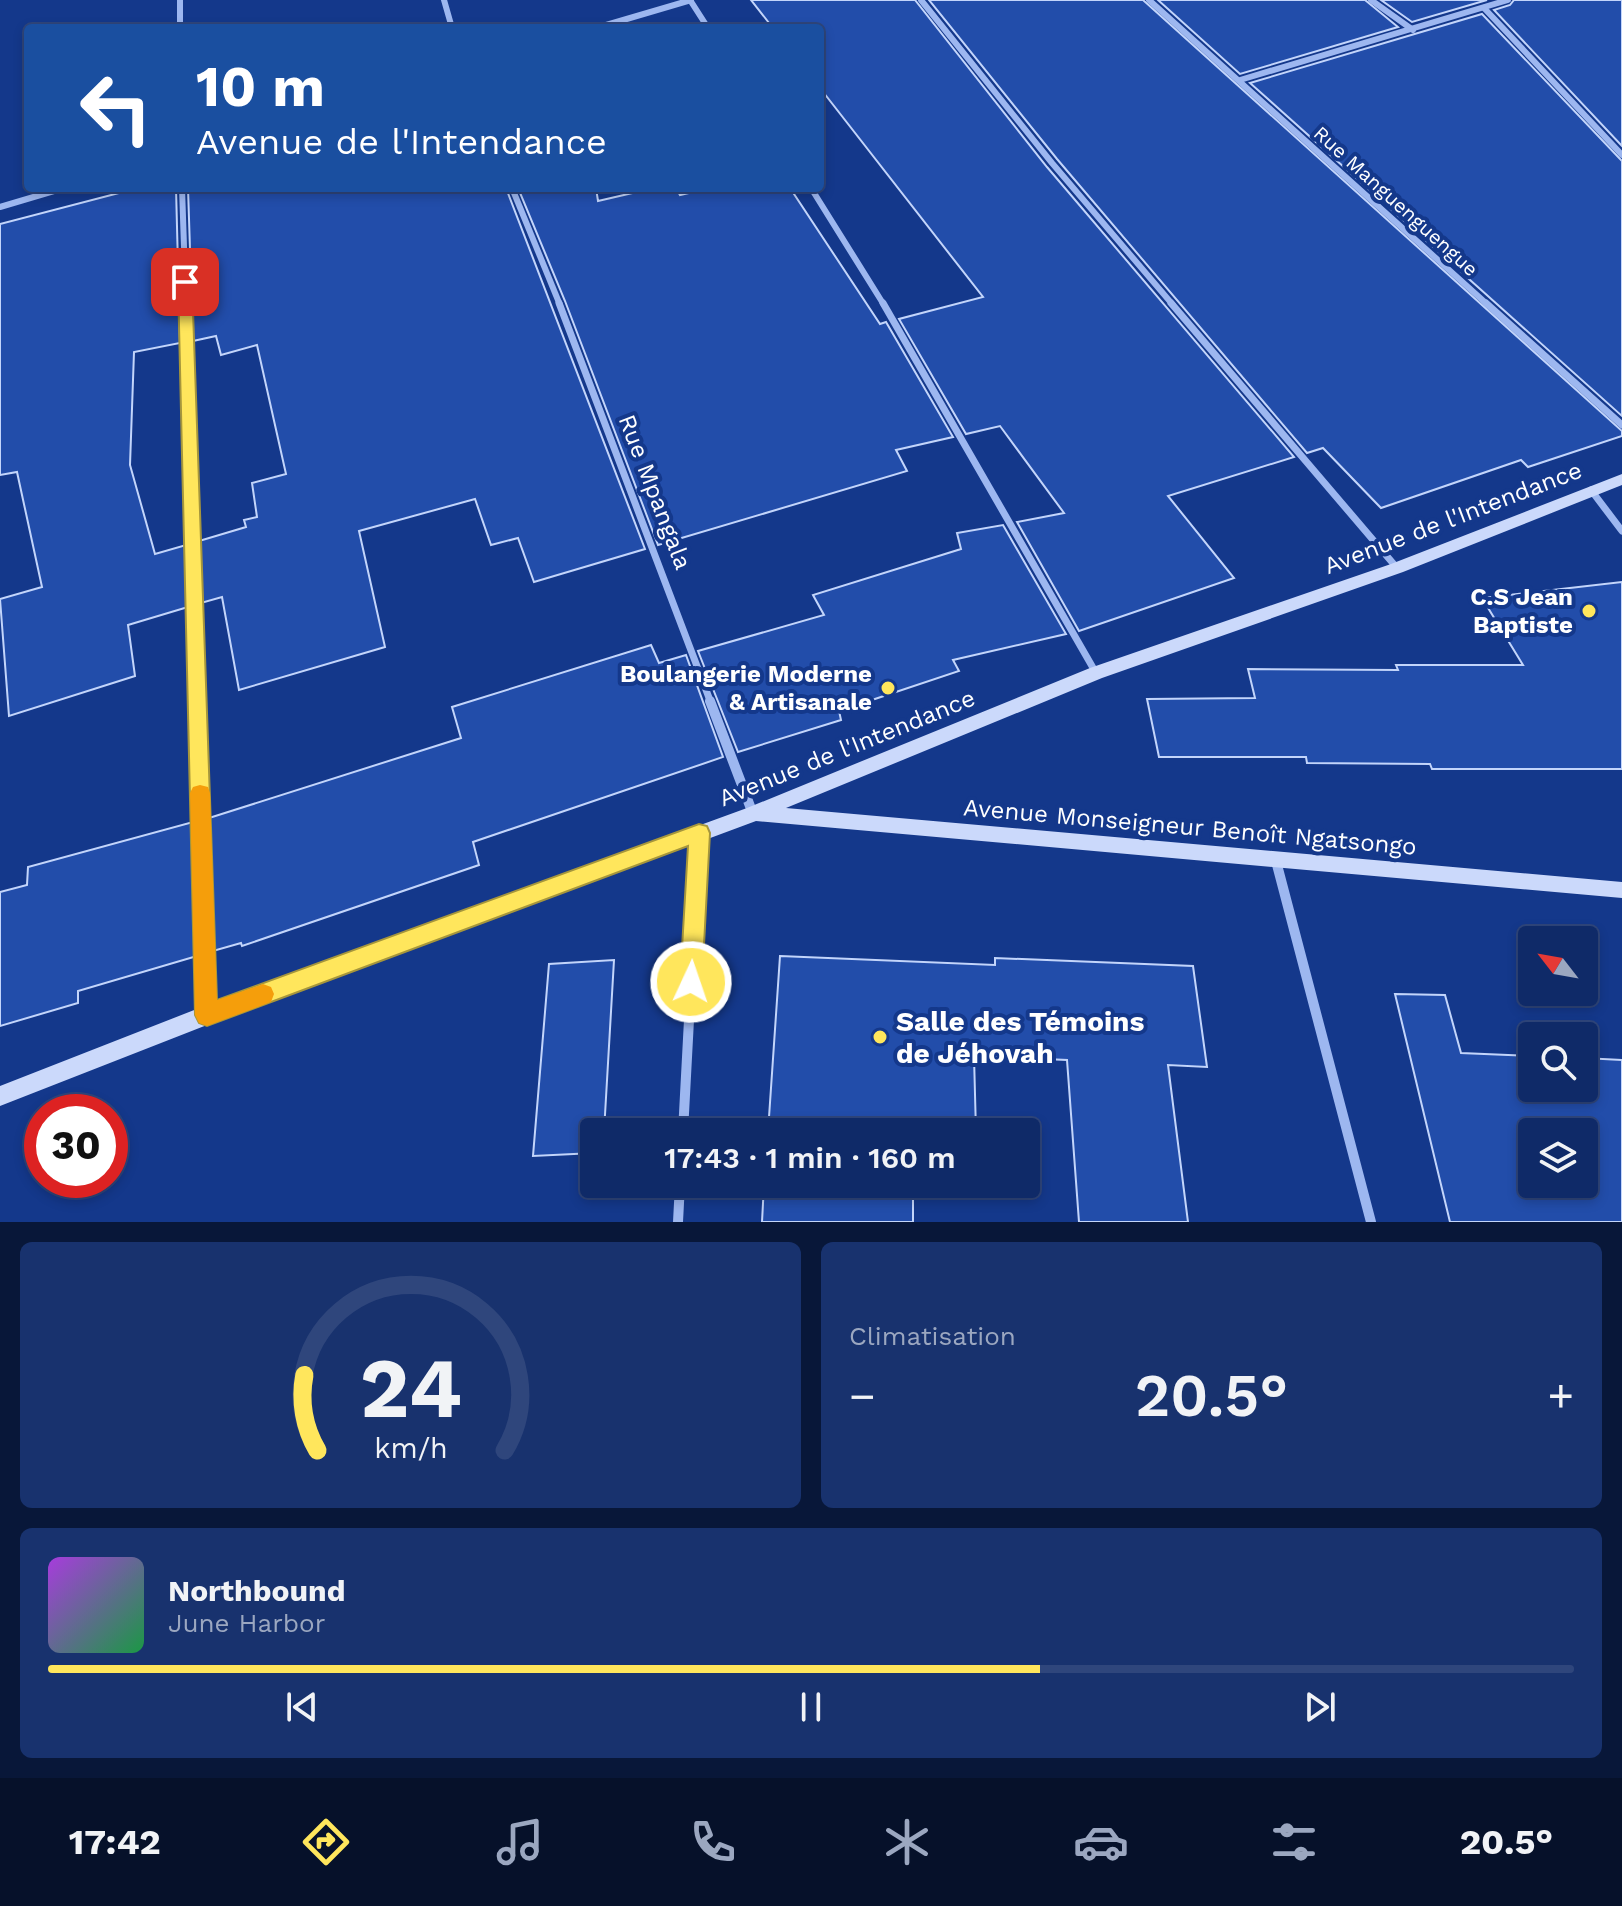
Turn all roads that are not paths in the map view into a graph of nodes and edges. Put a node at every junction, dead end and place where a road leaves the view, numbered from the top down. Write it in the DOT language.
graph roads {
  1 [pos="180,0"];
  2 [pos="444,0"];
  3 [pos="691,0"];
  4 [pos="921,0"];
  5 [pos="1149,0"];
  6 [pos="1371,0"];
  7 [pos="1508,0"];
  8 [pos="1484,8"];
  9 [pos="180,24"];
  10 [pos="451,24"];
  11 [pos="610,24"];
  12 [pos="706,24"];
  13 [pos="1413,30"];
  14 [pos="1240,80"];
  15 [pos="1622,155"];
  16 [pos="51,192"];
  17 [pos="182,192"];
  18 [pos="514,192"];
  19 [pos="814,192"];
  20 [pos="0,207"];
  21 [pos="1622,425"];
  22 [pos="1622,479"];
  23 [pos="1591,490"];
  24 [pos="1622,531"];
  25 [pos="1397,568"];
  26 [pos="1096,673"];
  27 [pos="753,814"];
  28 [pos="699,833"];
  29 [pos="1276,861"];
  30 [pos="1622,890"];
  31 [pos="207,1015"];
  32 [pos="0,1096"];
  33 [pos="684,1118"];
  34 [pos="679,1198"];
  35 [pos="678,1222"];
  36 [pos="1371,1222"];
  1 -- 9 [label="street"];
  2 -- 10 [label="street"];
  3 -- 11 [label="street"];
  3 -- 12 [label="street"];
  4 -- 25 [label="street"];
  5 -- 14 [label="street, Rue Manguenguengue"];
  6 -- 13 [label="street"];
  7 -- 8 [label="street"];
  8 -- 13 [label="street"];
  8 -- 15 [label="street"];
  13 -- 14 [label="street"];
  14 -- 21 [label="street, Rue Manguenguengue"];
  16 -- 20 [label="street"];
  17 -- 31 [label="street"];
  18 -- 27 [label="street, Rue Mpangala"];
  19 -- 26 [label="street"];
  22 -- 23 [label="street, Avenue de l'Intendance"];
  23 -- 24 [label="street"];
  23 -- 25 [label="street, Avenue de l'Intendance"];
  25 -- 26 [label="street, Avenue de l'Intendance"];
  26 -- 27 [label="street, Avenue de l'Intendance"];
  27 -- 28 [label="street, Avenue de l'Intendance"];
  27 -- 29 [label="street, Avenue Monseigneur Benoît Ngatsongo"];
  28 -- 31 [label="street, Avenue de l'Intendance"];
  28 -- 33 [label="street"];
  29 -- 30 [label="street, Avenue Monseigneur Benoît Ngatsongo"];
  29 -- 36 [label="street"];
  31 -- 32 [label="street, Avenue de l'Intendance"];
  34 -- 35 [label="street"];
}
